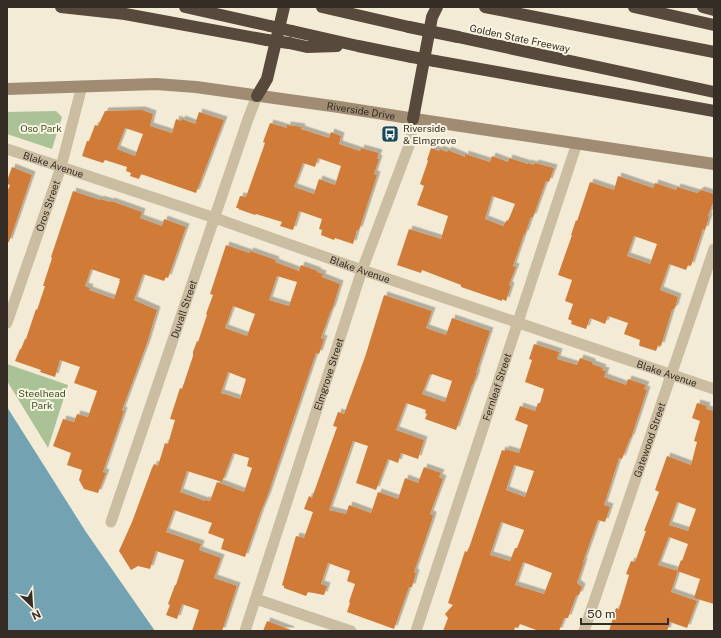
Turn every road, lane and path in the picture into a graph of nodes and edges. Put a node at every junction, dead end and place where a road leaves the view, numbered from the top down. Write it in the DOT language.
graph roads {
  1 [pos="61,7"];
  2 [pos="185,7"];
  3 [pos="284,7"];
  4 [pos="322,7"];
  5 [pos="437,7"];
  6 [pos="485,7"];
  7 [pos="634,7"];
  8 [pos="703,7"];
  9 [pos="714,10"];
  10 [pos="714,24"];
  11 [pos="358,46"];
  12 [pos="714,52"];
  13 [pos="82,86"];
  14 [pos="7,88"];
  15 [pos="714,92"];
  16 [pos="257,96"];
  17 [pos="714,111"];
  18 [pos="413,119"];
  19 [pos="577,143"];
  20 [pos="7,149"];
  21 [pos="714,164"];
  22 [pos="61,167"];
  23 [pos="215,218"];
  24 [pos="714,249"];
  25 [pos="362,270"];
  26 [pos="7,323"];
  27 [pos="518,323"];
  28 [pos="672,375"];
  29 [pos="714,389"];
  30 [pos="111,522"];
  31 [pos="256,599"];
  32 [pos="245,631"];
  33 [pos="351,631"];
  34 [pos="416,631"];
  35 [pos="584,631"];
  1 -- 11 [label="highway, bridge"];
  2 -- 11 [label="highway, bridge"];
  3 -- 16 [label="highway"];
  4 -- 15 [label="highway, Golden State Freeway, bridge"];
  5 -- 18 [label="highway"];
  6 -- 12 [label="highway"];
  7 -- 10 [label="highway"];
  8 -- 9 [label="highway"];
  11 -- 17 [label="highway, bridge"];
  13 -- 14 [label="main road, Riverside Drive"];
  13 -- 16 [label="main road, Riverside Drive"];
  13 -- 22 [label="street, Oros Street"];
  16 -- 18 [label="main road, Riverside Drive"];
  16 -- 23 [label="street, Duvall Street"];
  18 -- 19 [label="main road, Riverside Drive"];
  18 -- 25 [label="street, Elmgrove Street"];
  19 -- 21 [label="main road, Riverside Drive"];
  19 -- 27 [label="street, Fernleaf Street"];
  20 -- 22 [label="street, Blake Avenue"];
  22 -- 23 [label="street, Blake Avenue"];
  22 -- 26 [label="street, Oros Street"];
  23 -- 25 [label="street, Blake Avenue"];
  23 -- 30 [label="street, Duvall Street"];
  24 -- 28 [label="street, Gatewood Street"];
  25 -- 27 [label="street, Blake Avenue"];
  25 -- 31 [label="street, Elmgrove Street"];
  27 -- 28 [label="street, Blake Avenue"];
  27 -- 34 [label="street, Fernleaf Street"];
  28 -- 29 [label="street, Blake Avenue"];
  28 -- 35 [label="street, Gatewood Street"];
  31 -- 32 [label="street, Elmgrove Street"];
  31 -- 33 [label="street"];
}
